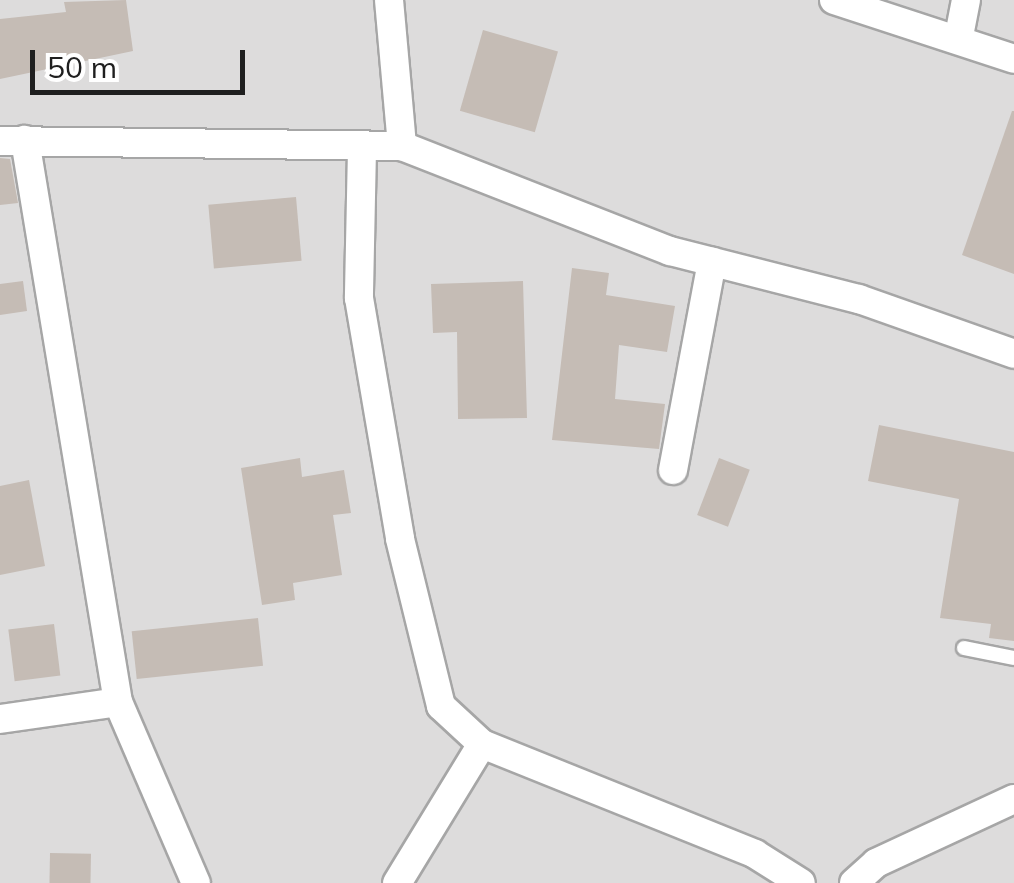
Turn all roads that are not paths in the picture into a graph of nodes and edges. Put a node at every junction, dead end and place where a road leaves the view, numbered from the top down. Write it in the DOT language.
graph roads {
  1 [pos="389,0"];
  2 [pos="834,0"];
  3 [pos="966,0"];
  4 [pos="959,36"];
  5 [pos="1014,58"];
  6 [pos="12,141"];
  7 [pos="402,146"];
  8 [pos="362,149"];
  9 [pos="712,262"];
  10 [pos="1014,354"];
  11 [pos="672,470"];
  12 [pos="964,648"];
  13 [pos="1014,658"];
  14 [pos="118,702"];
  15 [pos="0,719"];
  16 [pos="482,744"];
  17 [pos="1014,799"];
  18 [pos="196,883"];
  19 [pos="397,883"];
  20 [pos="801,883"];
  21 [pos="854,883"];
  1 -- 7 [label="street"];
  2 -- 4 [label="street"];
  3 -- 4 [label="street"];
  4 -- 5 [label="street"];
  6 -- 8 [label="street"];
  6 -- 14 [label="street"];
  7 -- 8 [label="street"];
  7 -- 9 [label="street"];
  8 -- 16 [label="street"];
  9 -- 10 [label="street"];
  9 -- 11 [label="street"];
  12 -- 13 [label="lane"];
  14 -- 15 [label="street"];
  14 -- 18 [label="street"];
  16 -- 19 [label="street"];
  16 -- 20 [label="street"];
  17 -- 21 [label="street"];
}
